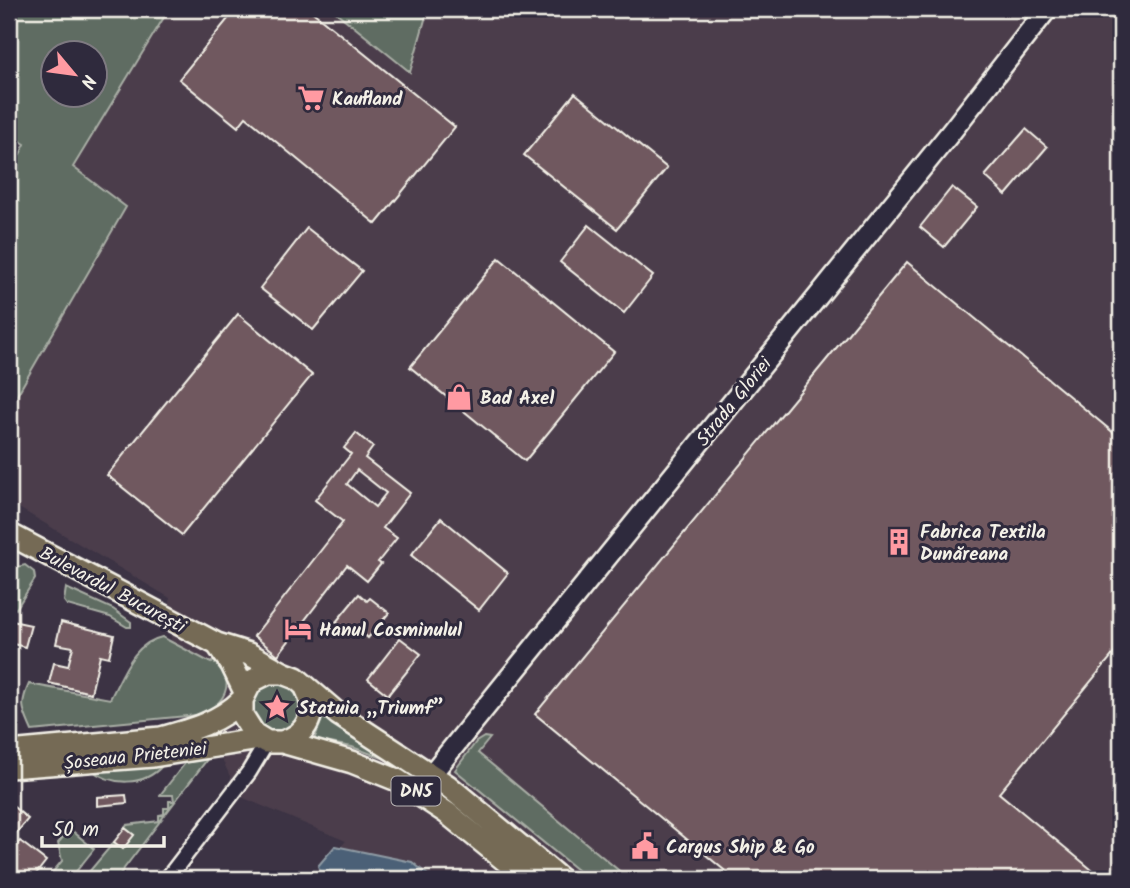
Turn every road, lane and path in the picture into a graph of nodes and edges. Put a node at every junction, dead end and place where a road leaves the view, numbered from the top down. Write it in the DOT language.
graph roads {
  1 [pos="1047,9"];
  2 [pos="9,534"];
  3 [pos="217,644"];
  4 [pos="283,673"];
  5 [pos="306,688"];
  6 [pos="243,696"];
  7 [pos="270,741"];
  8 [pos="9,752"];
  9 [pos="9,767"];
  10 [pos="431,774"];
  11 [pos="417,792"];
  12 [pos="167,879"];
  13 [pos="528,879"];
  14 [pos="560,879"];
  1 -- 10 [label="main road, Strada Gloriei"];
  2 -- 3 [label="main road, Bulevardul București"];
  3 -- 4 [label="main road, Bulevardul București"];
  3 -- 6 [label="main road"];
  4 -- 5 [label="main road, DN5"];
  4 -- 6 [label="main road"];
  5 -- 7 [label="main road"];
  5 -- 10 [label="main road, DN5"];
  6 -- 7 [label="main road"];
  6 -- 8 [label="main road, Șoseaua Prieteniei"];
  7 -- 9 [label="main road, Șoseaua Prieteniei"];
  7 -- 11 [label="main road, DN5"];
  7 -- 12 [label="street"];
  10 -- 11 [label="main road, Strada Gloriei"];
  10 -- 14 [label="main road, DN5"];
  11 -- 13 [label="main road, DN5"];
}
